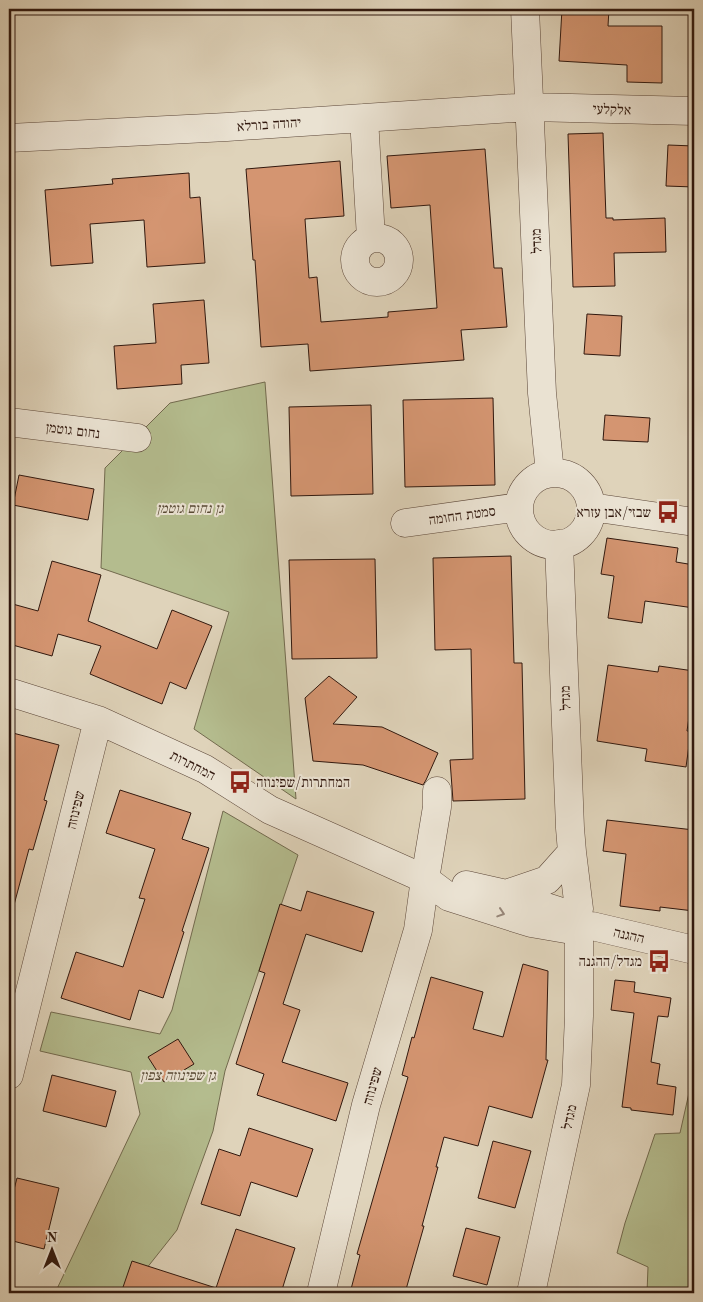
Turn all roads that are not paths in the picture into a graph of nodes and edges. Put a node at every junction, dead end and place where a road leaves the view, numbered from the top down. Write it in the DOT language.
graph roads {
  1 [pos="525,9"];
  2 [pos="530,106"];
  3 [pos="694,111"];
  4 [pos="364,118"];
  5 [pos="9,138"];
  6 [pos="371,238"];
  7 [pos="9,422"];
  8 [pos="137,438"];
  9 [pos="550,473"];
  10 [pos="519,507"];
  11 [pos="591,507"];
  12 [pos="694,522"];
  13 [pos="405,523"];
  14 [pos="559,544"];
  15 [pos="9,692"];
  16 [pos="98,720"];
  17 [pos="437,791"];
  18 [pos="572,852"];
  19 [pos="425,879"];
  20 [pos="506,894"];
  21 [pos="577,923"];
  22 [pos="694,950"];
  23 [pos="9,1074"];
  24 [pos="322,1293"];
  25 [pos="530,1293"];
  1 -- 2 [label="street, מגדל"];
  2 -- 3 [label="street, אלקלעי"];
  2 -- 4 [label="street, יהודה בורלא"];
  2 -- 9 [label="street, מגדל"];
  4 -- 5 [label="street, יהודה בורלא"];
  4 -- 6 [label="street"];
  7 -- 8 [label="street, נחום גוטמן"];
  9 -- 10 [label="street"];
  9 -- 11 [label="street"];
  10 -- 13 [label="street, סמטת החומה"];
  10 -- 14 [label="street"];
  11 -- 12 [label="street"];
  11 -- 14 [label="street"];
  14 -- 18 [label="street, מגדל"];
  15 -- 16 [label="street, המחתרות"];
  16 -- 19 [label="street, המחתרות"];
  16 -- 23 [label="street, שפינוזה"];
  17 -- 19 [label="street, שפינוזה"];
  18 -- 20 [label="street"];
  18 -- 21 [label="street, מגדל"];
  19 -- 20 [label="street, המחתרות"];
  19 -- 21 [label="street, המחתרות, one-way"];
  19 -- 24 [label="street, שפינוזה"];
  20 -- 21 [label="street, המחתרות"];
  21 -- 22 [label="street, ההגנה"];
  21 -- 25 [label="street, מגדל"];
}
